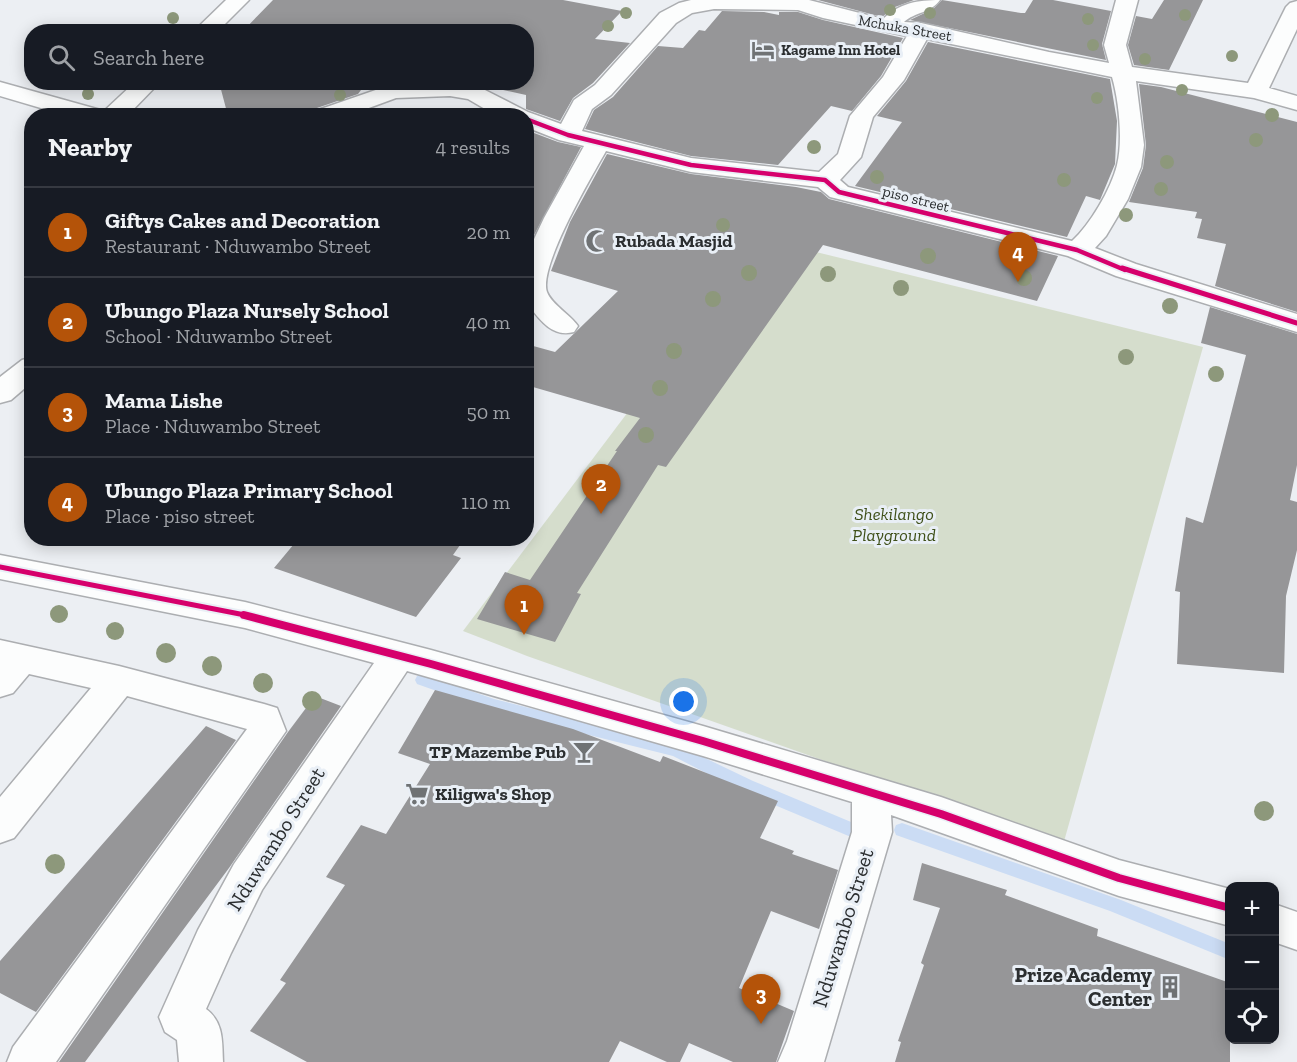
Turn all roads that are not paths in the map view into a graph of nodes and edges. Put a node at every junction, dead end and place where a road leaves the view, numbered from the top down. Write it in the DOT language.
graph roads {
  1 [pos="238,0"];
  2 [pos="658,0"];
  3 [pos="929,0"];
  4 [pos="1127,0"];
  5 [pos="686,7"];
  6 [pos="1297,7"];
  7 [pos="212,24"];
  8 [pos="888,26"];
  9 [pos="921,30"];
  10 [pos="1122,72"];
  11 [pos="0,89"];
  12 [pos="141,90"];
  13 [pos="422,90"];
  14 [pos="455,90"];
  15 [pos="1256,91"];
  16 [pos="1297,103"];
  17 [pos="68,108"];
  18 [pos="121,108"];
  19 [pos="345,108"];
  20 [pos="499,108"];
  21 [pos="534,122"];
  22 [pos="568,135"];
  23 [pos="598,143"];
  24 [pos="825,180"];
  25 [pos="1077,250"];
  26 [pos="534,268"];
  27 [pos="534,293"];
  28 [pos="1297,323"];
  29 [pos="564,326"];
  30 [pos="24,373"];
  31 [pos="0,393"];
  32 [pos="0,567"];
  33 [pos="398,656"];
  34 [pos="7,665"];
  35 [pos="119,680"];
  36 [pos="871,792"];
  37 [pos="0,826"];
  38 [pos="1225,907"];
  39 [pos="1279,924"];
  40 [pos="1297,931"];
  41 [pos="29,1062"];
  42 [pos="201,1062"];
  43 [pos="800,1062"];
  1 -- 7 [label="street"];
  2 -- 5 [label="street"];
  3 -- 8 [label="street"];
  4 -- 10 [label="street"];
  5 -- 8 [label="street, Mchuka Street"];
  5 -- 22 [label="street, Mchuka Street"];
  6 -- 15 [label="street"];
  8 -- 9 [label="street, Mchuka Street"];
  9 -- 10 [label="street, Mchuka Street"];
  9 -- 24 [label="street"];
  10 -- 15 [label="street, Mchuka Street"];
  10 -- 25 [label="street"];
  11 -- 17 [label="street"];
  12 -- 18 [label="street"];
  13 -- 19 [label="street"];
  14 -- 20 [label="street"];
  15 -- 16 [label="street, Mchuka Street"];
  21 -- 22 [label="street, piso street"];
  22 -- 23 [label="street, piso street"];
  23 -- 24 [label="street, piso street"];
  23 -- 26 [label="street"];
  24 -- 25 [label="street, piso street"];
  25 -- 28 [label="street, piso street"];
  27 -- 29 [label="street"];
  30 -- 31 [label="street"];
  32 -- 33 [label="street"];
  33 -- 36 [label="street"];
  33 -- 42 [label="street, Nduwambo Street"];
  34 -- 35 [label="street"];
  35 -- 37 [label="street"];
  35 -- 41 [label="street"];
  36 -- 38 [label="street"];
  36 -- 43 [label="street, Nduwambo Street"];
  39 -- 40 [label="street"];
}
